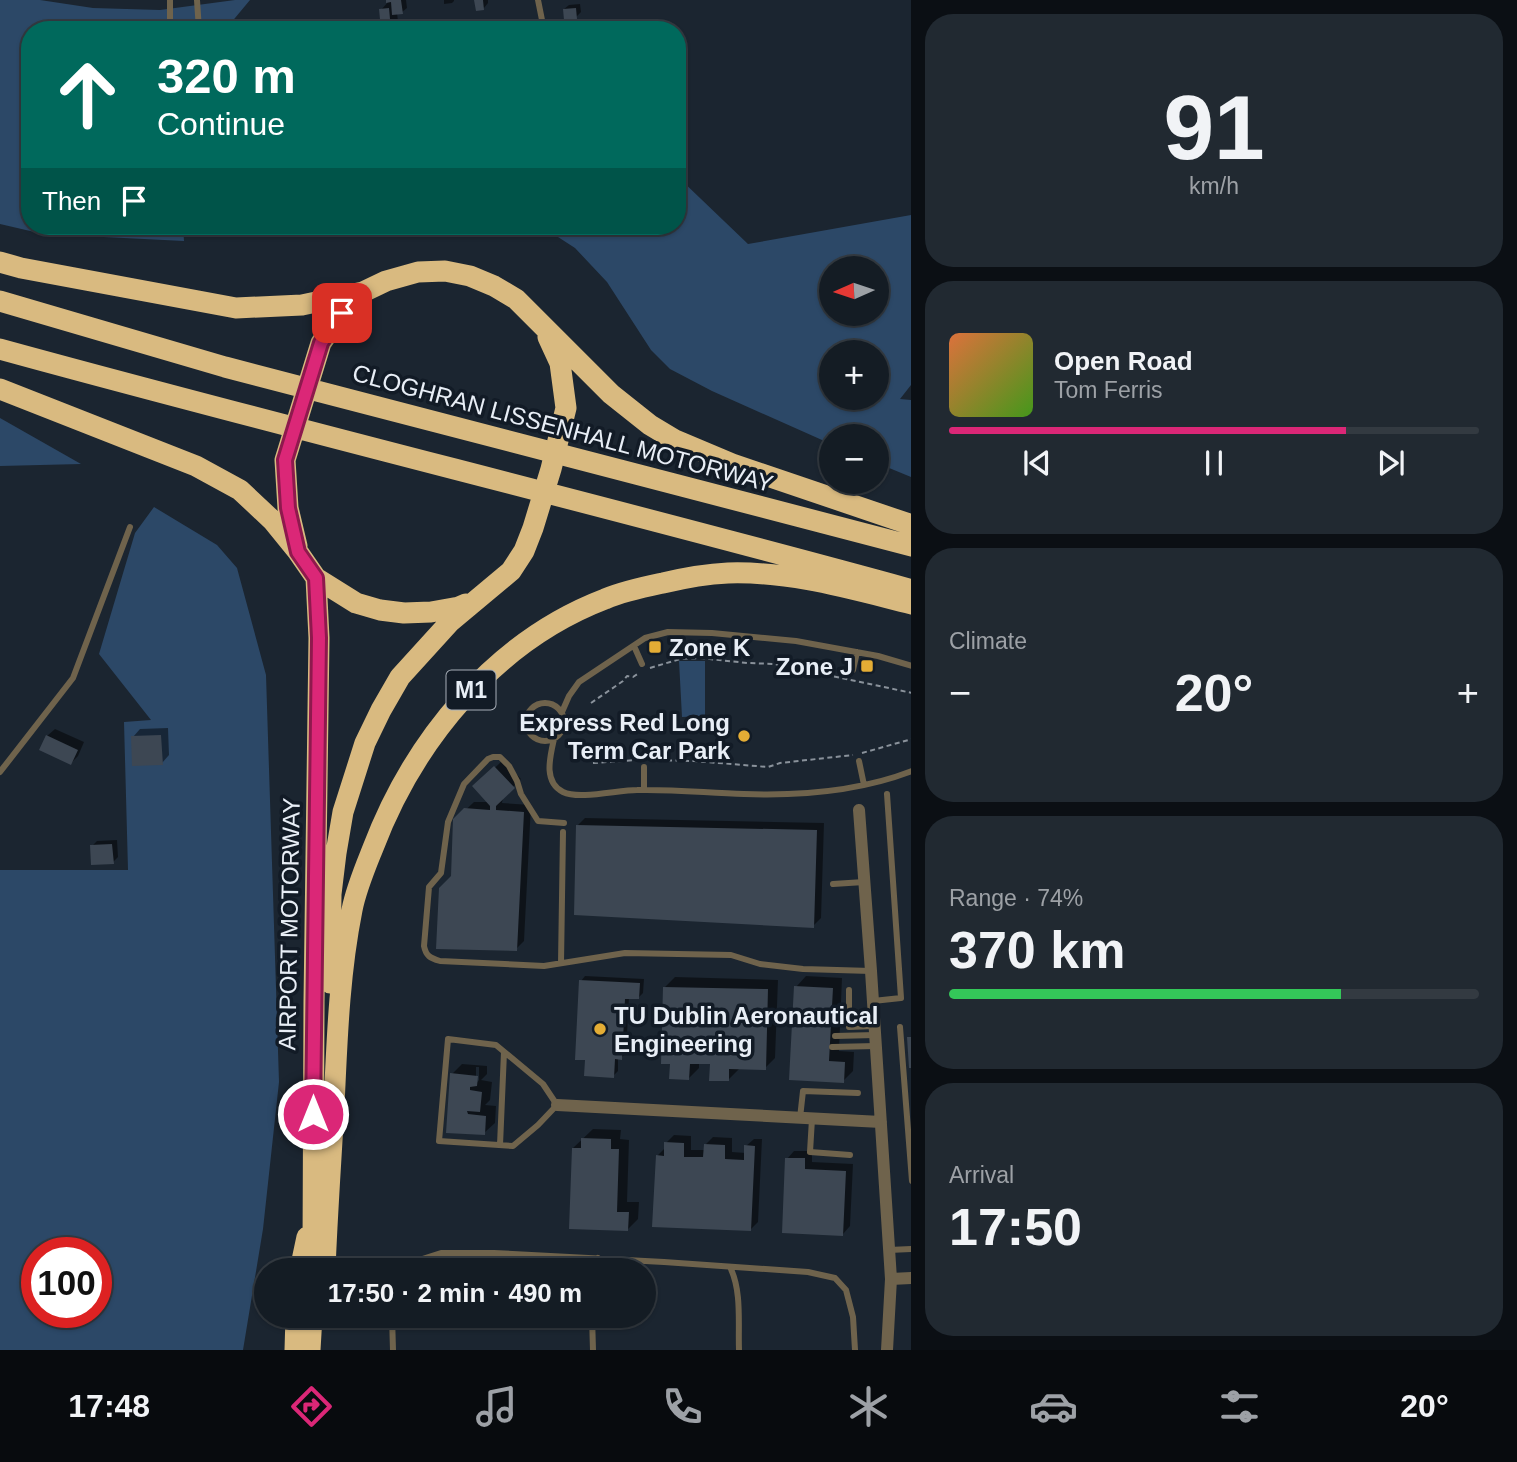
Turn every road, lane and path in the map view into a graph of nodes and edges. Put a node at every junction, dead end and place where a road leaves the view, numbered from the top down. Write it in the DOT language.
graph roads {
  1 [pos="170,0"];
  2 [pos="197,0"];
  3 [pos="538,0"];
  4 [pos="170,21"];
  5 [pos="198,21"];
  6 [pos="542,21"];
  7 [pos="0,262"];
  8 [pos="363,292"];
  9 [pos="0,301"];
  10 [pos="542,326"];
  11 [pos="0,349"];
  12 [pos="0,389"];
  13 [pos="911,525"];
  14 [pos="130,527"];
  15 [pos="911,546"];
  16 [pos="298,552"];
  17 [pos="316,578"];
  18 [pos="911,590"];
  19 [pos="486,592"];
  20 [pos="911,604"];
  21 [pos="634,646"];
  22 [pos="857,652"];
  23 [pos="911,666"];
  24 [pos="643,668"];
  25 [pos="853,670"];
  26 [pos="911,693"];
  27 [pos="591,703"];
  28 [pos="562,712"];
  29 [pos="554,739"];
  30 [pos="911,739"];
  31 [pos="859,761"];
  32 [pos="593,763"];
  33 [pos="644,767"];
  34 [pos="911,771"];
  35 [pos="0,772"];
  36 [pos="863,785"];
  37 [pos="644,790"];
  38 [pos="887,794"];
  39 [pos="859,810"];
  40 [pos="564,823"];
  41 [pos="564,832"];
  42 [pos="864,882"];
  43 [pos="833,884"];
  44 [pos="561,963"];
  45 [pos="871,971"];
  46 [pos="849,990"];
  47 [pos="873,1001"];
  48 [pos="900,1027"];
  49 [pos="875,1036"];
  50 [pos="835,1037"];
  51 [pos="832,1047"];
  52 [pos="504,1052"];
  53 [pos="858,1093"];
  54 [pos="557,1105"];
  55 [pos="806,1118"];
  56 [pos="881,1122"];
  57 [pos="500,1145"];
  58 [pos="850,1155"];
  59 [pos="911,1168"];
  60 [pos="312,1214"];
  61 [pos="326,1245"];
  62 [pos="911,1249"];
  63 [pos="889,1250"];
  64 [pos="303,1258"];
  65 [pos="313,1258"];
  66 [pos="325,1258"];
  67 [pos="425,1258"];
  68 [pos="598,1258"];
  69 [pos="656,1262"];
  70 [pos="730,1266"];
  71 [pos="891,1279"];
  72 [pos="911,1279"];
  73 [pos="296,1328"];
  74 [pos="311,1328"];
  75 [pos="323,1328"];
  76 [pos="392,1328"];
  77 [pos="592,1328"];
  78 [pos="295,1350"];
  79 [pos="310,1350"];
  80 [pos="322,1350"];
  81 [pos="393,1350"];
  82 [pos="593,1350"];
  83 [pos="738,1350"];
  84 [pos="855,1350"];
  85 [pos="887,1350"];
  1 -- 4 [label="lane"];
  2 -- 5 [label="lane"];
  3 -- 6 [label="lane"];
  7 -- 8 [label="highway"];
  8 -- 10 [label="highway"];
  8 -- 16 [label="highway"];
  9 -- 15 [label="highway, CLOGHRAN LISSENHALL MOTORWAY"];
  10 -- 13 [label="highway"];
  10 -- 19 [label="highway"];
  11 -- 18 [label="highway"];
  12 -- 16 [label="highway"];
  14 -- 35 [label="lane"];
  16 -- 17 [label="highway"];
  17 -- 19 [label="highway"];
  17 -- 60 [label="highway, AIRPORT MOTORWAY"];
  19 -- 61 [label="highway, M1"];
  20 -- 61 [label="highway, AIRPORT MOTORWAY / M1"];
  21 -- 22 [label="lane"];
  21 -- 24 [label="lane"];
  21 -- 28 [label="lane"];
  22 -- 23 [label="lane"];
  22 -- 25 [label="lane"];
  24 -- 26 [label="path"];
  24 -- 27 [label="path"];
  28 -- 29 [label="lane"];
  28 -- 29 [label="lane"];
  29 -- 37 [label="lane"];
  30 -- 32 [label="path"];
  31 -- 36 [label="lane"];
  33 -- 37 [label="lane"];
  34 -- 36 [label="lane"];
  36 -- 37 [label="lane"];
  38 -- 47 [label="lane"];
  39 -- 42 [label="street"];
  40 -- 44 [label="lane"];
  41 -- 44 [label="lane"];
  42 -- 43 [label="lane"];
  42 -- 45 [label="street"];
  44 -- 45 [label="lane"];
  45 -- 47 [label="street"];
  46 -- 49 [label="lane"];
  47 -- 49 [label="street"];
  48 -- 59 [label="lane"];
  49 -- 50 [label="lane"];
  49 -- 51 [label="lane"];
  49 -- 56 [label="street"];
  52 -- 54 [label="lane"];
  52 -- 57 [label="lane"];
  52 -- 57 [label="lane"];
  53 -- 55 [label="lane"];
  54 -- 55 [label="street"];
  54 -- 57 [label="lane"];
  55 -- 56 [label="street"];
  55 -- 58 [label="lane"];
  56 -- 63 [label="street"];
  60 -- 64 [label="highway"];
  60 -- 65 [label="highway, AIRPORT MOTORWAY"];
  61 -- 66 [label="highway, AIRPORT MOTORWAY / M1"];
  62 -- 63 [label="lane"];
  63 -- 71 [label="street"];
  67 -- 68 [label="lane"];
  69 -- 70 [label="lane"];
  70 -- 83 [label="lane"];
  70 -- 84 [label="lane"];
  71 -- 72 [label="street"];
  71 -- 85 [label="street"];
  73 -- 78 [label="highway"];
  74 -- 79 [label="highway"];
  75 -- 80 [label="highway"];
  76 -- 81 [label="lane"];
  77 -- 82 [label="lane"];
}
